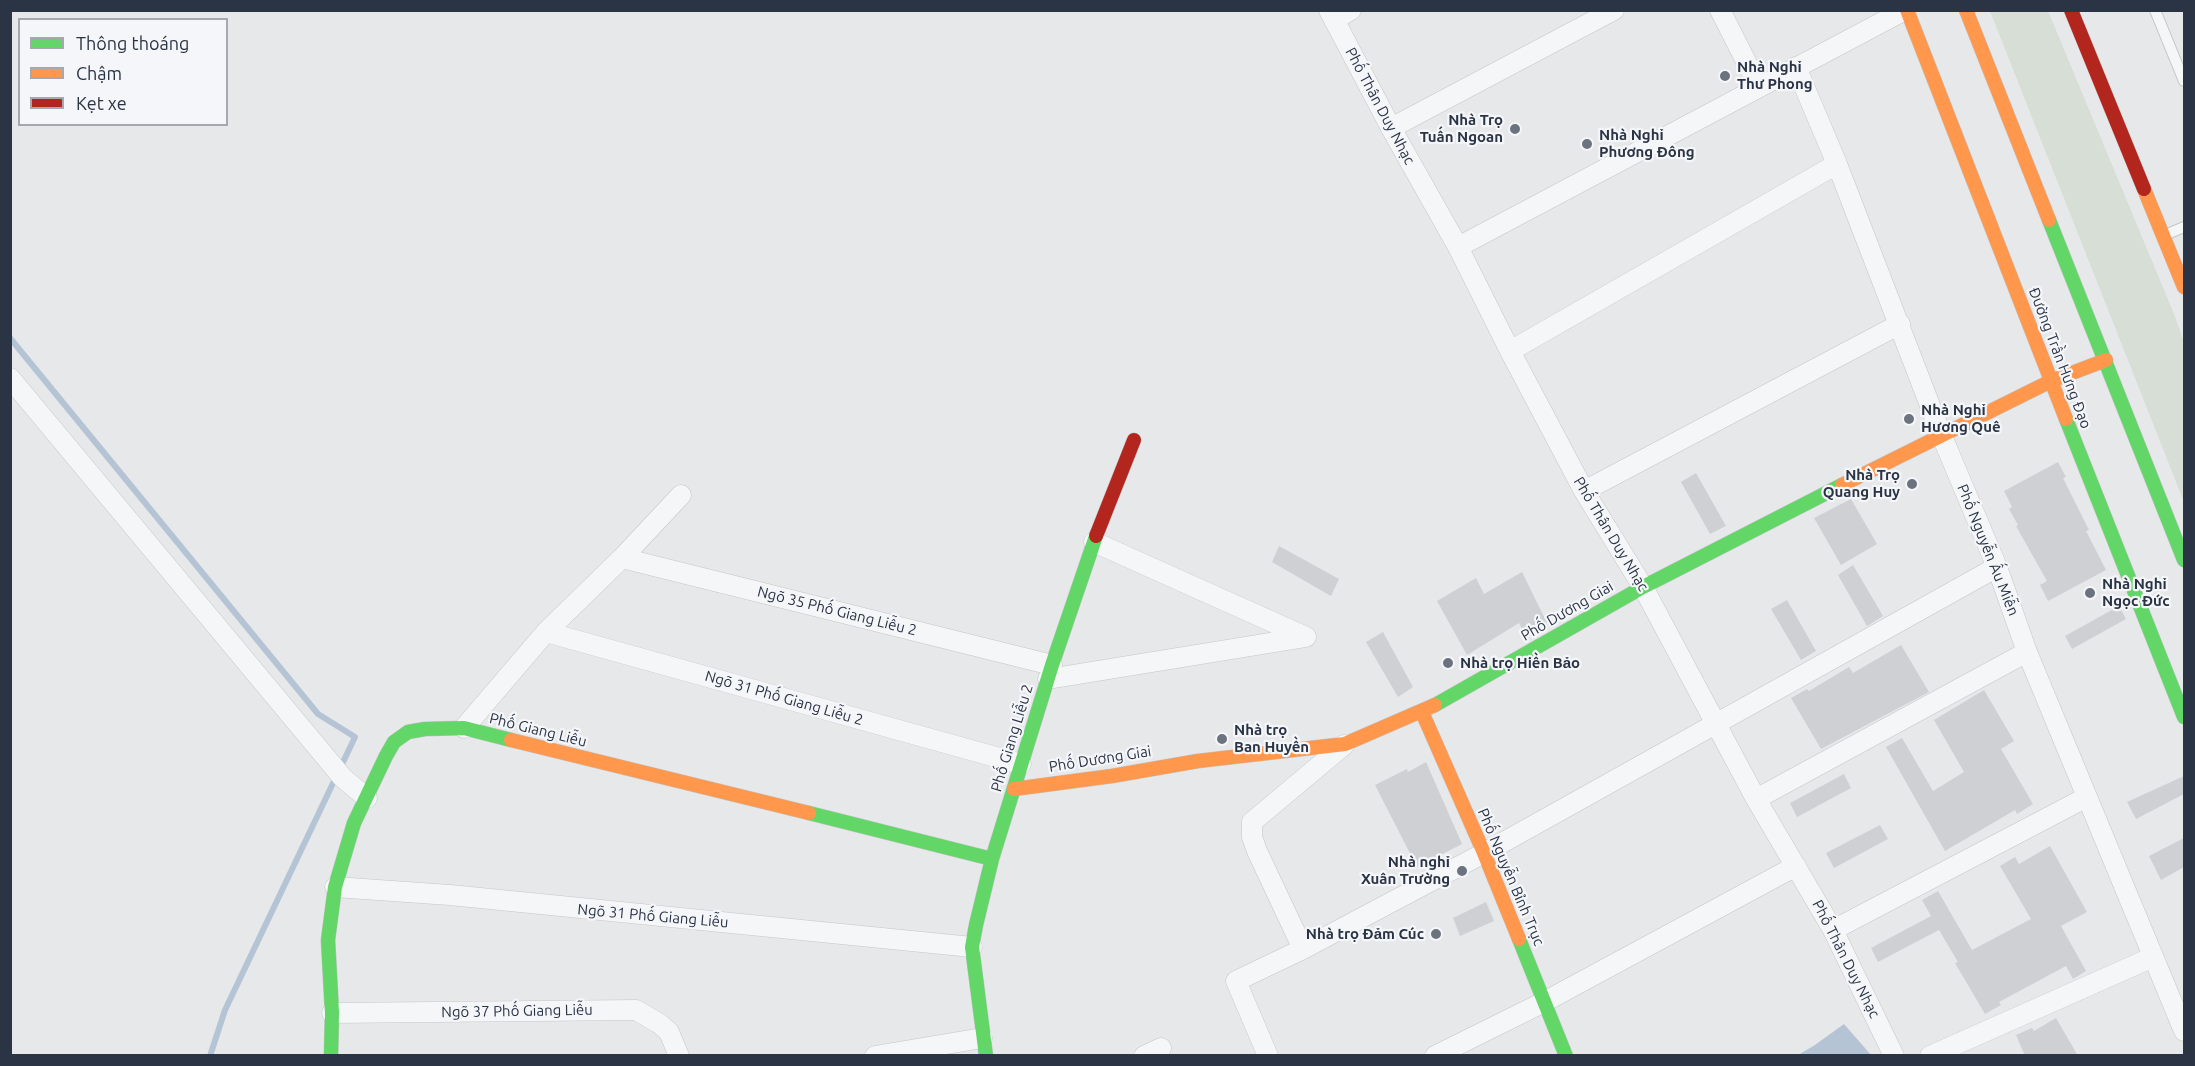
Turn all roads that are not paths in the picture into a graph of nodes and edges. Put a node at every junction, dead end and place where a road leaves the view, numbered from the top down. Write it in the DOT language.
graph roads {
  1 [pos="1614,10"];
  2 [pos="1720,10"];
  3 [pos="1906,10"];
  4 [pos="1966,10"];
  5 [pos="2071,10"];
  6 [pos="2155,10"];
  7 [pos="1338,14"];
  8 [pos="1796,67"];
  9 [pos="2184,81"];
  10 [pos="1758,87"];
  11 [pos="1391,128"];
  12 [pos="1837,164"];
  13 [pos="2184,227"];
  14 [pos="2164,235"];
  15 [pos="1458,247"];
  16 [pos="2184,287"];
  17 [pos="1900,324"];
  18 [pos="1510,351"];
  19 [pos="2106,360"];
  20 [pos="10,378"];
  21 [pos="2051,381"];
  22 [pos="1941,434"];
  23 [pos="1134,440"];
  24 [pos="1584,491"];
  25 [pos="681,495"];
  26 [pos="1094,542"];
  27 [pos="622,558"];
  28 [pos="2184,560"];
  29 [pos="1997,567"];
  30 [pos="1643,587"];
  31 [pos="546,632"];
  32 [pos="2027,652"];
  33 [pos="1050,672"];
  34 [pos="1422,712"];
  35 [pos="2184,717"];
  36 [pos="1716,725"];
  37 [pos="464,728"];
  38 [pos="1345,744"];
  39 [pos="1021,764"];
  40 [pos="1014,789"];
  41 [pos="2087,796"];
  42 [pos="367,798"];
  43 [pos="1756,799"];
  44 [pos="1484,853"];
  45 [pos="993,859"];
  46 [pos="1796,866"];
  47 [pos="335,887"];
  48 [pos="1833,930"];
  49 [pos="972,947"];
  50 [pos="1303,949"];
  51 [pos="2153,957"];
  52 [pos="1544,1002"];
  53 [pos="332,1013"];
  54 [pos="2184,1031"];
  55 [pos="984,1047"];
  56 [pos="331,1056"];
  57 [pos="679,1056"];
  58 [pos="875,1056"];
  59 [pos="1268,1056"];
  60 [pos="1435,1056"];
  61 [pos="1566,1056"];
  62 [pos="1894,1056"];
  63 [pos="1930,1056"];
  1 -- 11 [label="street"];
  2 -- 10 [label="street"];
  3 -- 8 [label="street"];
  3 -- 21 [label="main road, Đường Trần Hưng Đạo"];
  4 -- 19 [label="main road"];
  5 -- 14 [label="main road"];
  6 -- 9 [label="lane"];
  7 -- 11 [label="street, Phố Thân Duy Nhạc"];
  8 -- 10 [label="street"];
  8 -- 12 [label="street, Phố Nguyễn Ấu Miễn"];
  10 -- 15 [label="street"];
  11 -- 15 [label="street, Phố Thân Duy Nhạc"];
  12 -- 17 [label="street, Phố Nguyễn Ấu Miễn"];
  12 -- 18 [label="street"];
  13 -- 14 [label="lane"];
  14 -- 16 [label="main road"];
  15 -- 18 [label="street, Phố Thân Duy Nhạc"];
  17 -- 22 [label="street, Phố Nguyễn Ấu Miễn"];
  17 -- 24 [label="street"];
  18 -- 24 [label="street, Phố Thân Duy Nhạc"];
  19 -- 21 [label="main road, Phố Dương Giai"];
  19 -- 28 [label="main road"];
  20 -- 42 [label="street"];
  21 -- 22 [label="main road, Phố Dương Giai"];
  21 -- 35 [label="main road, Đường Trần Hưng Đạo"];
  22 -- 29 [label="street, Phố Nguyễn Ấu Miễn"];
  22 -- 30 [label="main road, Phố Dương Giai"];
  23 -- 26 [label="main road, Phố Giang Liễu 2"];
  24 -- 30 [label="street, Phố Thân Duy Nhạc"];
  25 -- 27 [label="street"];
  26 -- 33 [label="main road, Phố Giang Liễu 2"];
  26 -- 33 [label="street"];
  27 -- 31 [label="street"];
  27 -- 33 [label="street, Ngõ 35 Phố Giang Liễu 2"];
  29 -- 32 [label="street, Phố Nguyễn Ấu Miễn"];
  29 -- 36 [label="street"];
  30 -- 34 [label="main road, Phố Dương Giai"];
  30 -- 36 [label="street, Phố Thân Duy Nhạc"];
  31 -- 37 [label="street"];
  31 -- 39 [label="street, Ngõ 31 Phố Giang Liễu 2"];
  32 -- 41 [label="street, Phố Nguyễn Ấu Miễn"];
  32 -- 43 [label="street"];
  33 -- 39 [label="main road, Phố Giang Liễu 2"];
  34 -- 38 [label="main road, Phố Dương Giai"];
  34 -- 44 [label="main road, Phố Nguyễn Bỉnh Trục"];
  36 -- 43 [label="street, Phố Thân Duy Nhạc"];
  36 -- 44 [label="street"];
  37 -- 42 [label="main road, Phố Giang Liễu"];
  37 -- 45 [label="main road, Phố Giang Liễu"];
  38 -- 40 [label="main road, Phố Dương Giai"];
  38 -- 50 [label="street"];
  39 -- 40 [label="main road, Phố Giang Liễu 2"];
  40 -- 45 [label="main road, Phố Giang Liễu 2"];
  41 -- 48 [label="street"];
  41 -- 51 [label="street, Phố Nguyễn Ấu Miễn"];
  42 -- 47 [label="main road, Phố Giang Liễu"];
  43 -- 46 [label="street, Phố Thân Duy Nhạc"];
  44 -- 50 [label="street"];
  44 -- 52 [label="main road, Phố Nguyễn Bỉnh Trục"];
  45 -- 49 [label="main road, Phố Giang Liễu 2"];
  46 -- 48 [label="street, Phố Thân Duy Nhạc"];
  46 -- 52 [label="street"];
  47 -- 49 [label="street, Ngõ 31 Phố Giang Liễu"];
  47 -- 53 [label="main road, Phố Giang Liễu"];
  48 -- 62 [label="street, Phố Thân Duy Nhạc"];
  49 -- 55 [label="main road, Phố Giang Liễu 2"];
  50 -- 59 [label="street"];
  51 -- 54 [label="street, Phố Nguyễn Ấu Miễn"];
  51 -- 63 [label="street"];
  52 -- 60 [label="street"];
  52 -- 61 [label="main road, Phố Nguyễn Bỉnh Trục"];
  53 -- 56 [label="main road, Phố Giang Liễu"];
  53 -- 57 [label="street, Ngõ 37 Phố Giang Liễu"];
  55 -- 58 [label="street"];
}
